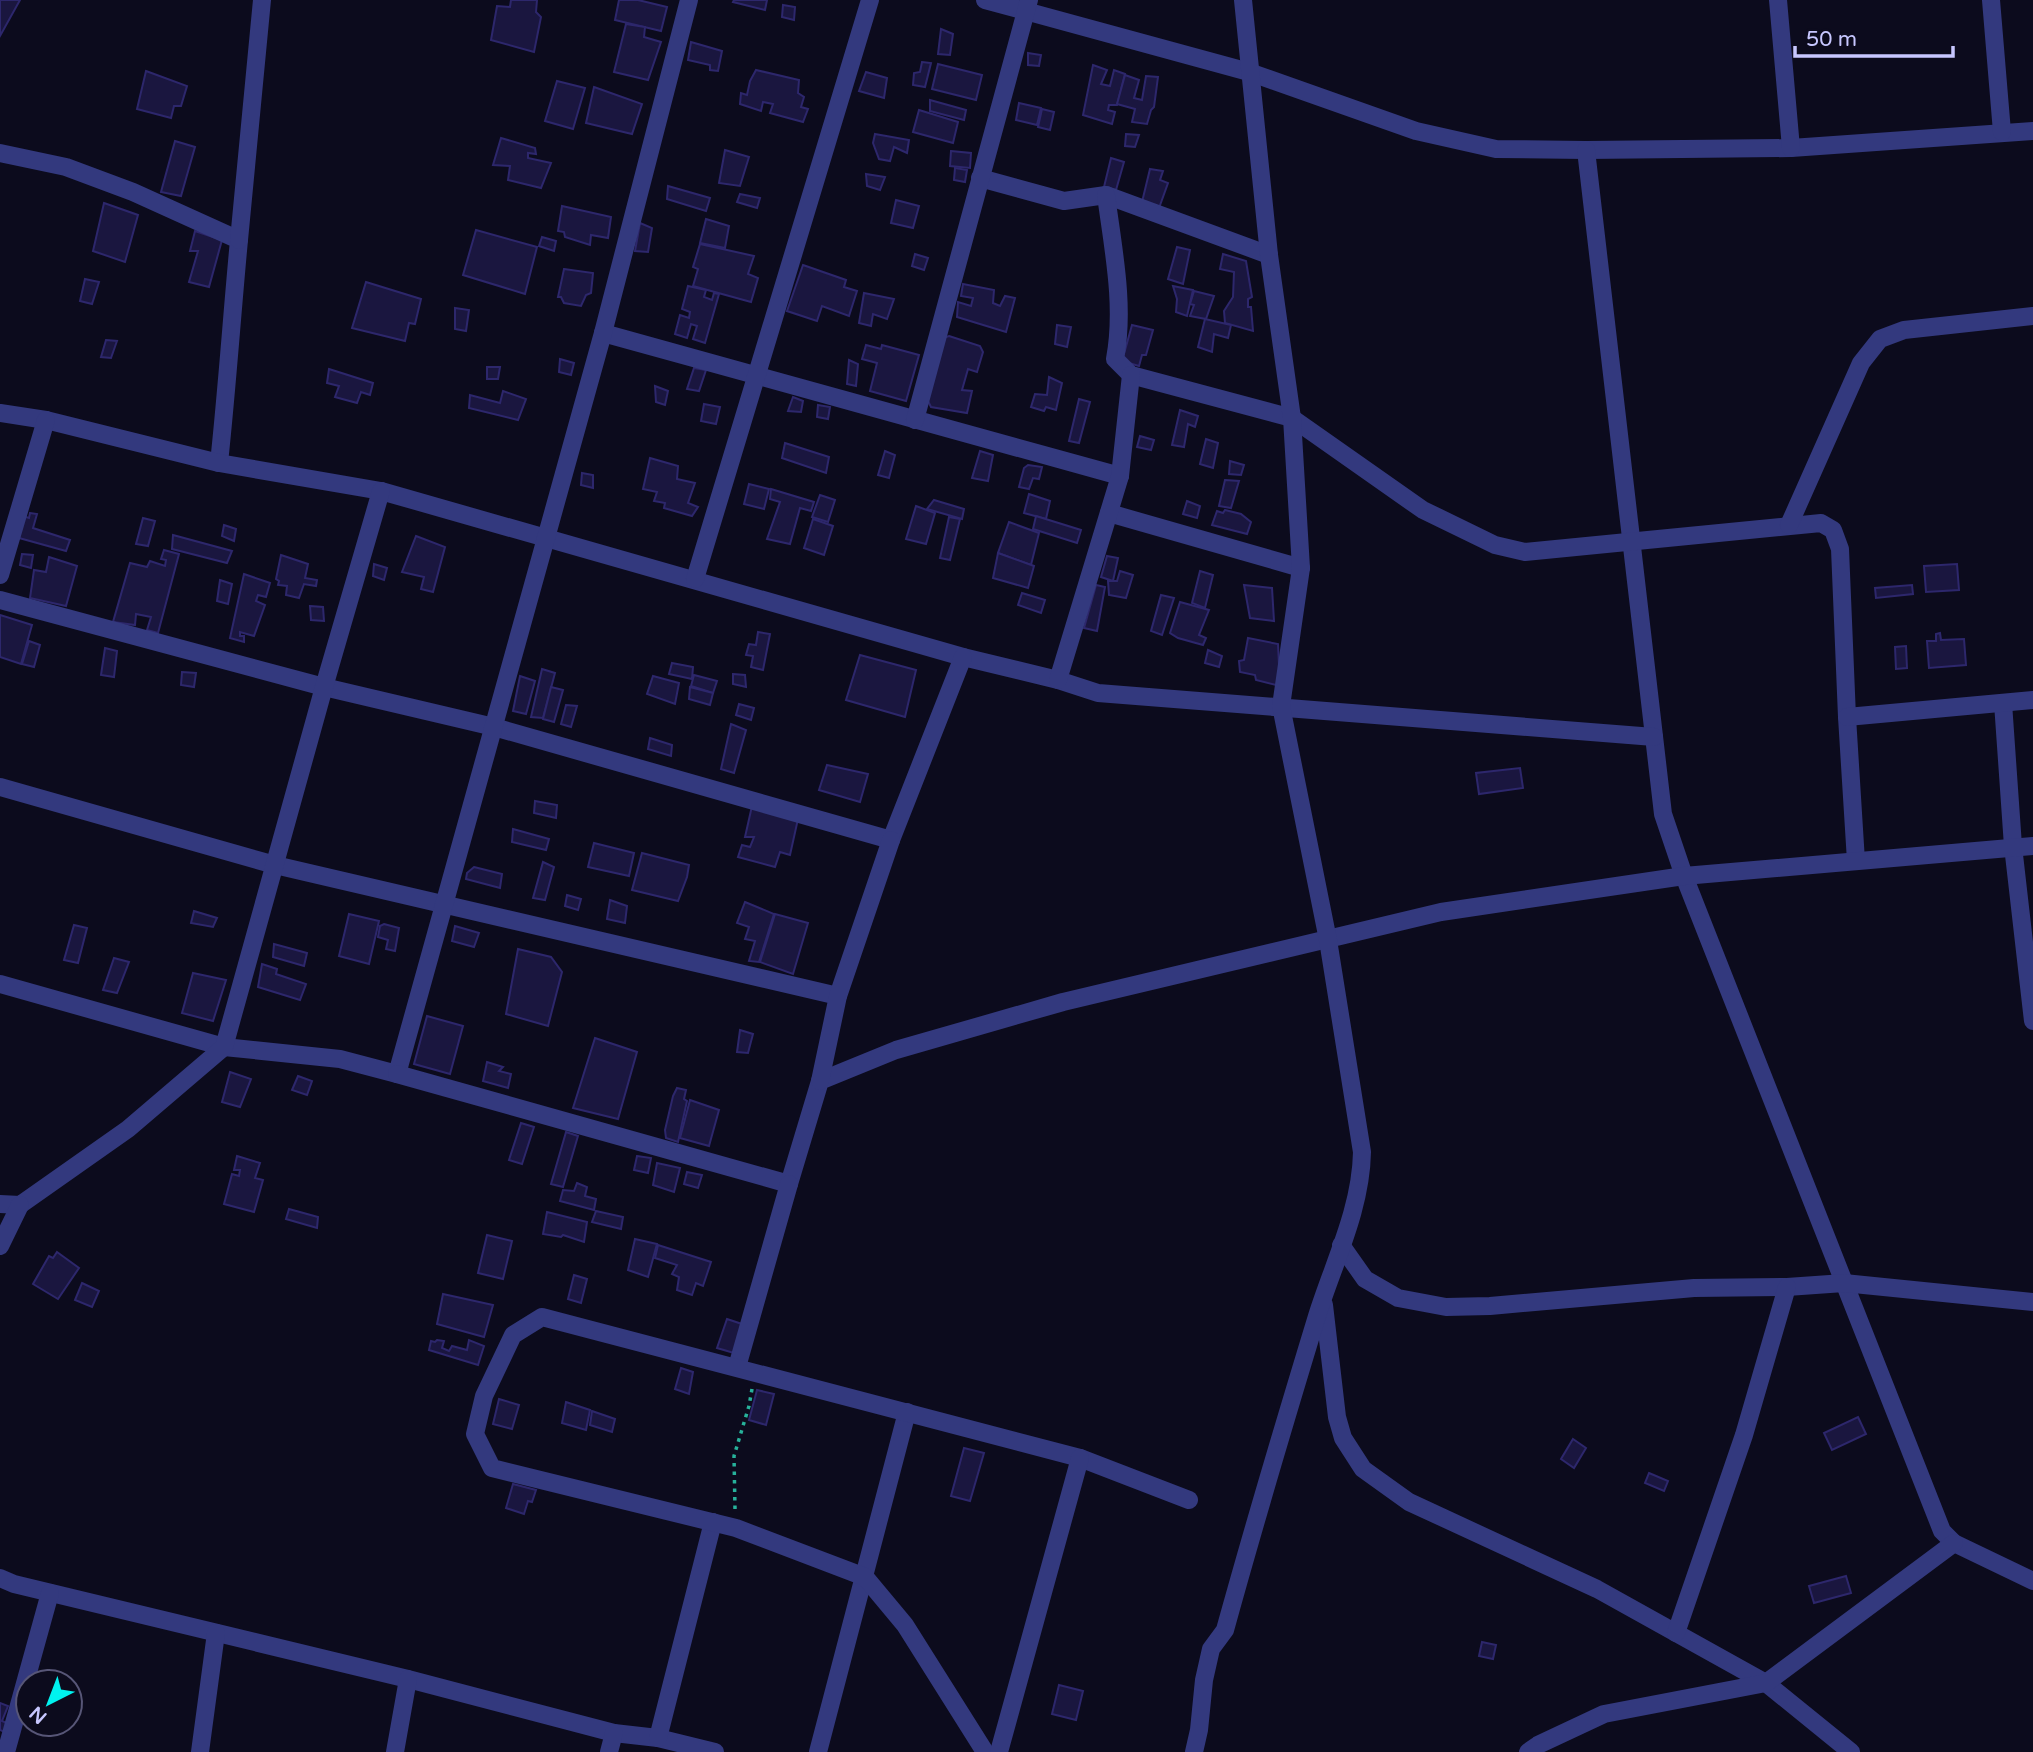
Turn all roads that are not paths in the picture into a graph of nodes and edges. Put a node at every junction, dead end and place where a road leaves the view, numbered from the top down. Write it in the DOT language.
graph roads {
  1 [pos="262,0"];
  2 [pos="689,0"];
  3 [pos="870,0"];
  4 [pos="985,0"];
  5 [pos="1243,0"];
  6 [pos="1778,0"];
  7 [pos="1991,0"];
  8 [pos="1027,6"];
  9 [pos="1249,72"];
  10 [pos="2033,131"];
  11 [pos="2002,132"];
  12 [pos="1791,148"];
  13 [pos="1586,150"];
  14 [pos="0,153"];
  15 [pos="980,178"];
  16 [pos="1106,195"];
  17 [pos="239,240"];
  18 [pos="1269,255"];
  19 [pos="2033,316"];
  20 [pos="603,333"];
  21 [pos="1131,375"];
  22 [pos="757,376"];
  23 [pos="0,414"];
  24 [pos="1292,418"];
  25 [pos="46,420"];
  26 [pos="915,420"];
  27 [pos="219,463"];
  28 [pos="1120,476"];
  29 [pos="381,491"];
  30 [pos="1109,513"];
  31 [pos="1789,526"];
  32 [pos="546,537"];
  33 [pos="1630,540"];
  34 [pos="1301,568"];
  35 [pos="0,575"];
  36 [pos="695,579"];
  37 [pos="0,600"];
  38 [pos="963,657"];
  39 [pos="1058,680"];
  40 [pos="324,687"];
  41 [pos="2033,700"];
  42 [pos="2003,703"];
  43 [pos="1281,706"];
  44 [pos="1847,717"];
  45 [pos="494,727"];
  46 [pos="1654,737"];
  47 [pos="0,787"];
  48 [pos="891,840"];
  49 [pos="2013,846"];
  50 [pos="2033,846"];
  51 [pos="1856,861"];
  52 [pos="275,865"];
  53 [pos="1684,876"];
  54 [pos="444,905"];
  55 [pos="1328,940"];
  56 [pos="0,984"];
  57 [pos="838,996"];
  58 [pos="2033,1021"];
  59 [pos="224,1047"];
  60 [pos="397,1074"];
  61 [pos="820,1081"];
  62 [pos="789,1184"];
  63 [pos="0,1204"];
  64 [pos="20,1205"];
  65 [pos="1341,1245"];
  66 [pos="0,1246"];
  67 [pos="1844,1283"];
  68 [pos="1787,1287"];
  69 [pos="1324,1297"];
  70 [pos="2033,1302"];
  71 [pos="746,1370"];
  72 [pos="907,1412"];
  73 [pos="1080,1458"];
  74 [pos="1189,1500"];
  75 [pos="713,1522"];
  76 [pos="1954,1543"];
  77 [pos="865,1577"];
  78 [pos="2033,1581"];
  79 [pos="5,1584"];
  80 [pos="50,1593"];
  81 [pos="216,1633"];
  82 [pos="1676,1633"];
  83 [pos="408,1679"];
  84 [pos="1766,1683"];
  85 [pos="614,1733"];
  86 [pos="659,1738"];
  87 [pos="1842,1749"];
  88 [pos="6,1752"];
  89 [pos="201,1752"];
  90 [pos="395,1752"];
  91 [pos="609,1752"];
  92 [pos="715,1752"];
  93 [pos="818,1752"];
  94 [pos="985,1752"];
  95 [pos="999,1752"];
  96 [pos="1194,1752"];
  97 [pos="1528,1752"];
  1 -- 17 [label="street"];
  2 -- 20 [label="street"];
  3 -- 22 [label="street"];
  4 -- 8 [label="street"];
  5 -- 9 [label="street"];
  6 -- 12 [label="street"];
  7 -- 11 [label="street"];
  8 -- 9 [label="street"];
  8 -- 15 [label="street"];
  9 -- 13 [label="street"];
  9 -- 18 [label="street"];
  10 -- 11 [label="street"];
  11 -- 12 [label="street"];
  12 -- 13 [label="street"];
  13 -- 33 [label="street"];
  14 -- 17 [label="street"];
  15 -- 16 [label="street"];
  15 -- 26 [label="street"];
  16 -- 18 [label="street"];
  16 -- 21 [label="street"];
  17 -- 27 [label="street"];
  18 -- 24 [label="street"];
  19 -- 31 [label="street"];
  20 -- 22 [label="street"];
  20 -- 32 [label="street"];
  21 -- 24 [label="street"];
  21 -- 28 [label="street"];
  22 -- 26 [label="street"];
  22 -- 36 [label="street"];
  23 -- 25 [label="street"];
  24 -- 33 [label="street"];
  24 -- 34 [label="street"];
  25 -- 27 [label="street"];
  25 -- 35 [label="street"];
  26 -- 28 [label="street"];
  27 -- 29 [label="street"];
  28 -- 30 [label="street"];
  29 -- 32 [label="street"];
  29 -- 40 [label="street"];
  30 -- 34 [label="street"];
  30 -- 39 [label="street"];
  31 -- 33 [label="street"];
  31 -- 44 [label="street"];
  32 -- 36 [label="street"];
  32 -- 45 [label="street"];
  33 -- 46 [label="street"];
  34 -- 43 [label="street"];
  36 -- 38 [label="street"];
  37 -- 40 [label="street"];
  38 -- 39 [label="street"];
  38 -- 48 [label="street"];
  39 -- 43 [label="street"];
  40 -- 45 [label="street"];
  40 -- 52 [label="street"];
  41 -- 42 [label="street"];
  42 -- 44 [label="street"];
  42 -- 49 [label="street"];
  43 -- 46 [label="street"];
  43 -- 55 [label="street"];
  44 -- 51 [label="street"];
  45 -- 48 [label="street"];
  45 -- 54 [label="street"];
  46 -- 53 [label="street"];
  47 -- 52 [label="street"];
  48 -- 57 [label="street"];
  49 -- 50 [label="street"];
  49 -- 51 [label="street"];
  49 -- 58 [label="street"];
  51 -- 53 [label="street"];
  52 -- 54 [label="street"];
  52 -- 59 [label="street"];
  53 -- 55 [label="street"];
  53 -- 67 [label="street"];
  54 -- 57 [label="street"];
  54 -- 60 [label="street"];
  55 -- 61 [label="street"];
  55 -- 65 [label="street"];
  56 -- 59 [label="street"];
  57 -- 61 [label="street"];
  59 -- 60 [label="street"];
  59 -- 64 [label="street"];
  60 -- 62 [label="street"];
  61 -- 62 [label="street"];
  62 -- 71 [label="street"];
  63 -- 64 [label="street"];
  64 -- 66 [label="street"];
  65 -- 68 [label="street"];
  65 -- 69 [label="street"];
  67 -- 68 [label="street"];
  67 -- 70 [label="street"];
  67 -- 76 [label="street"];
  68 -- 82 [label="street"];
  69 -- 82 [label="street"];
  69 -- 96 [label="street"];
  71 -- 72 [label="street"];
  71 -- 75 [label="street"];
  72 -- 73 [label="street"];
  72 -- 77 [label="street"];
  73 -- 74 [label="street"];
  73 -- 95 [label="street"];
  75 -- 77 [label="street"];
  75 -- 86 [label="street"];
  76 -- 78 [label="street"];
  76 -- 84 [label="street"];
  77 -- 93 [label="street"];
  77 -- 94 [label="street"];
  79 -- 80 [label="street"];
  80 -- 81 [label="street"];
  80 -- 88 [label="street"];
  81 -- 83 [label="street"];
  81 -- 89 [label="street"];
  82 -- 84 [label="street"];
  83 -- 85 [label="street"];
  83 -- 90 [label="street"];
  84 -- 87 [label="street"];
  84 -- 97 [label="street"];
  85 -- 86 [label="street"];
  85 -- 91 [label="street"];
  86 -- 92 [label="street"];
}
